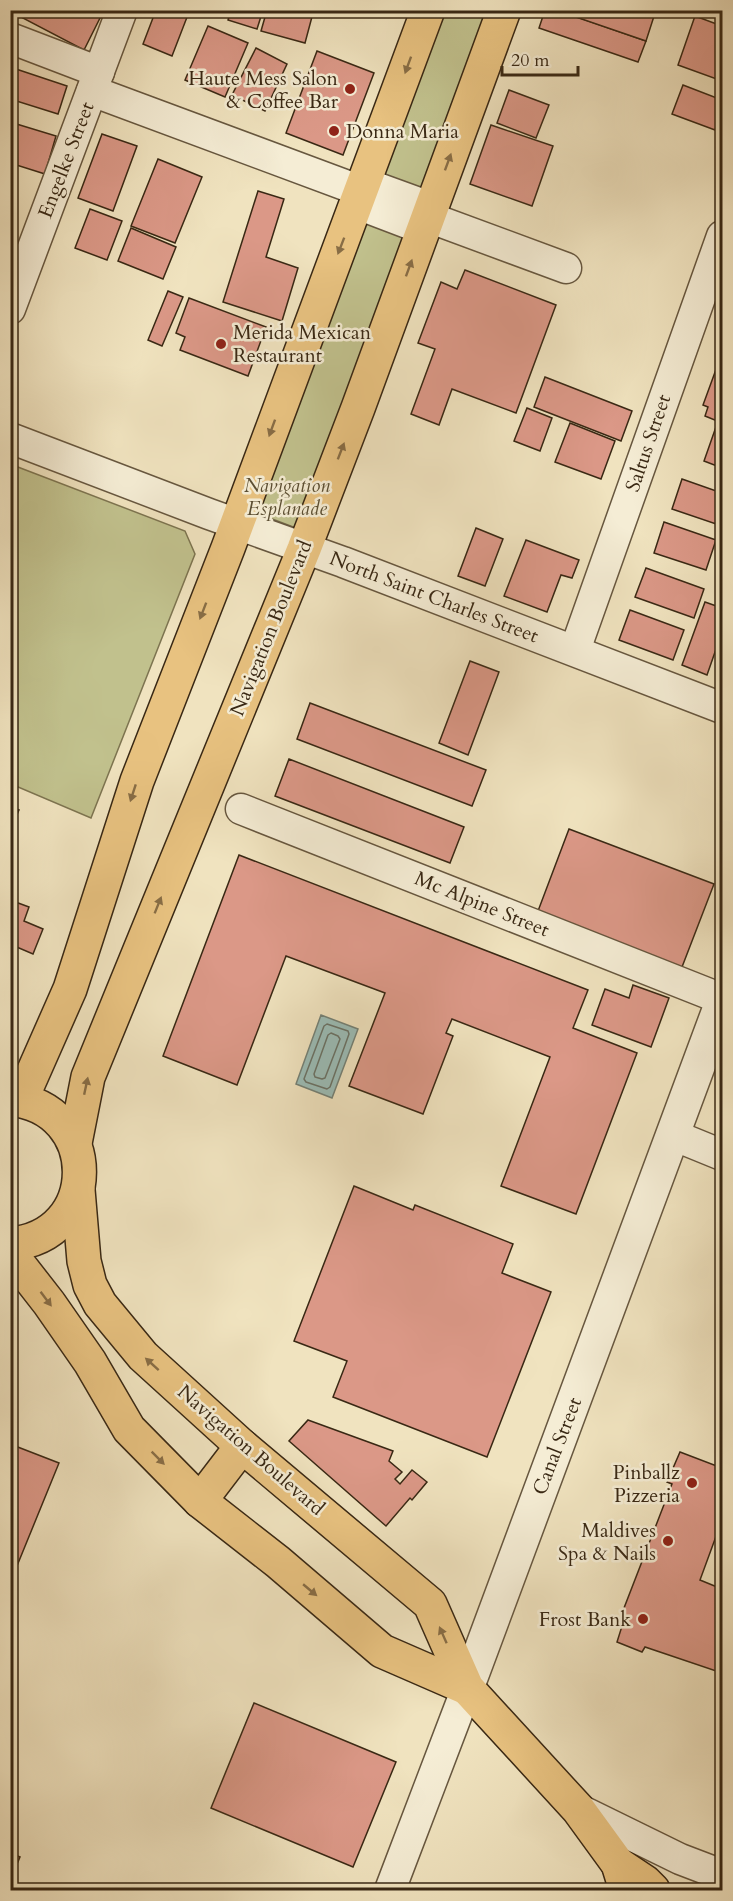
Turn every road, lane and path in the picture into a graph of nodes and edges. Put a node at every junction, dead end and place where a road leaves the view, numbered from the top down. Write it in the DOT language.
graph roads {
  1 [pos="122,10"];
  2 [pos="428,10"];
  3 [pos="504,10"];
  4 [pos="10,38"];
  5 [pos="96,81"];
  6 [pos="361,191"];
  7 [pos="428,217"];
  8 [pos="723,236"];
  9 [pos="19,258"];
  10 [pos="566,268"];
  11 [pos="711,302"];
  12 [pos="10,309"];
  13 [pos="10,438"];
  14 [pos="236,524"];
  15 [pos="304,549"];
  16 [pos="575,650"];
  17 [pos="723,708"];
  18 [pos="241,809"];
  19 [pos="723,1001"];
  20 [pos="16,1099"];
  21 [pos="673,1135"];
  22 [pos="75,1143"];
  23 [pos="723,1155"];
  24 [pos="78,1190"];
  25 [pos="10,1244"];
  26 [pos="10,1253"];
  27 [pos="242,1446"];
  28 [pos="200,1501"];
  29 [pos="467,1688"];
  30 [pos="578,1809"];
  31 [pos="723,1875"];
  32 [pos="622,1877"];
  33 [pos="390,1890"];
  34 [pos="653,1890"];
  1 -- 5 [label="street, Engelke Street"];
  2 -- 6 [label="main road, one-way"];
  7 -- 3 [label="main road, Navigation Boulevard, one-way"];
  4 -- 5 [label="street"];
  5 -- 6 [label="street"];
  5 -- 9 [label="street, Engelke Street"];
  6 -- 7 [label="street"];
  6 -- 14 [label="main road, one-way"];
  7 -- 10 [label="street"];
  15 -- 7 [label="main road, Navigation Boulevard, one-way"];
  8 -- 11 [label="street, Saltus Street"];
  9 -- 12 [label="street, Engelke Street"];
  11 -- 16 [label="street, Saltus Street"];
  13 -- 14 [label="street, North Saint Charles Street"];
  14 -- 15 [label="street, North Saint Charles Street"];
  14 -- 20 [label="main road, one-way"];
  15 -- 16 [label="street, North Saint Charles Street"];
  22 -- 15 [label="main road, Navigation Boulevard, one-way"];
  16 -- 17 [label="street, North Saint Charles Street"];
  18 -- 19 [label="street, Mc Alpine Street"];
  19 -- 21 [label="street, Canal Street"];
  20 -- 22 [label="main road"];
  21 -- 23 [label="street"];
  21 -- 29 [label="street, Canal Street"];
  22 -- 24 [label="main road, Navigation Boulevard"];
  24 -- 25 [label="main road"];
  27 -- 24 [label="main road, Navigation Boulevard, one-way"];
  26 -- 28 [label="main road, Navigation Boulevard, one-way"];
  27 -- 28 [label="main road"];
  29 -- 27 [label="main road, Navigation Boulevard, one-way"];
  28 -- 29 [label="main road, Navigation Boulevard, one-way"];
  29 -- 30 [label="main road, Navigation Boulevard"];
  29 -- 33 [label="street, Canal Street"];
  30 -- 31 [label="street"];
  30 -- 32 [label="main road, Navigation Boulevard"];
  32 -- 34 [label="main road, Navigation Boulevard"];
}
